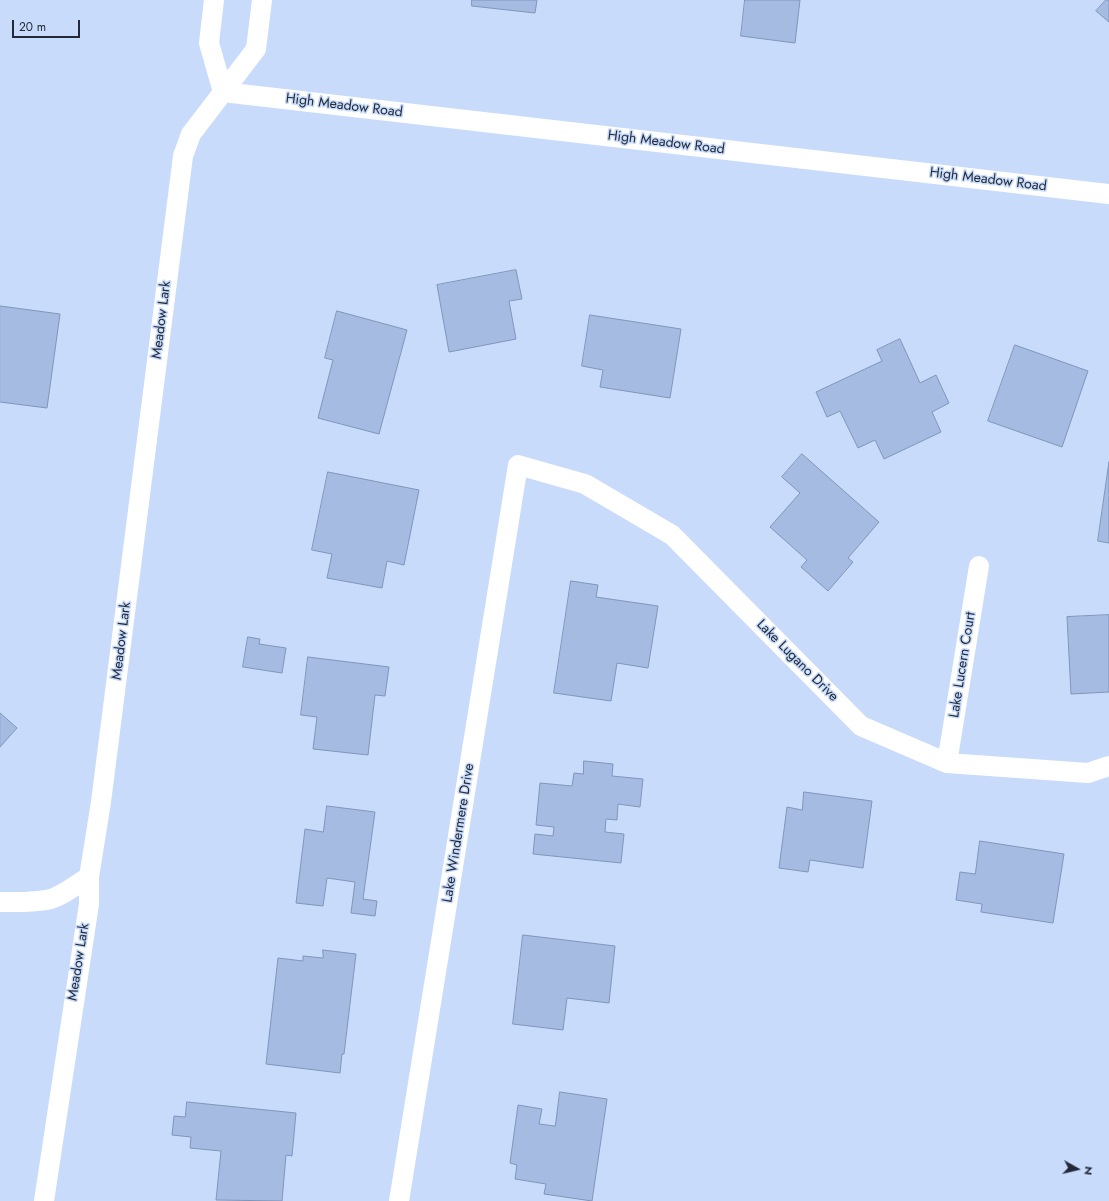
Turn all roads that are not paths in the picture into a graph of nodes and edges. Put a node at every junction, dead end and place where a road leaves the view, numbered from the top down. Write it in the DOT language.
graph roads {
  1 [pos="214,0"];
  2 [pos="262,0"];
  3 [pos="223,92"];
  4 [pos="1109,194"];
  5 [pos="518,465"];
  6 [pos="979,566"];
  7 [pos="947,763"];
  8 [pos="1109,766"];
  9 [pos="89,877"];
  10 [pos="0,902"];
  11 [pos="44,1201"];
  12 [pos="400,1201"];
  1 -- 3 [label="street"];
  2 -- 3 [label="street, Meadow Lark"];
  3 -- 4 [label="street, High Meadow Road"];
  3 -- 9 [label="street, Meadow Lark"];
  5 -- 7 [label="street, Lake Lugano Drive"];
  5 -- 12 [label="street, Lake Windermere Drive"];
  6 -- 7 [label="street, Lake Lucern Court"];
  7 -- 8 [label="street, Lake Lugano Drive"];
  9 -- 10 [label="street"];
  9 -- 11 [label="street, Meadow Lark"];
}
